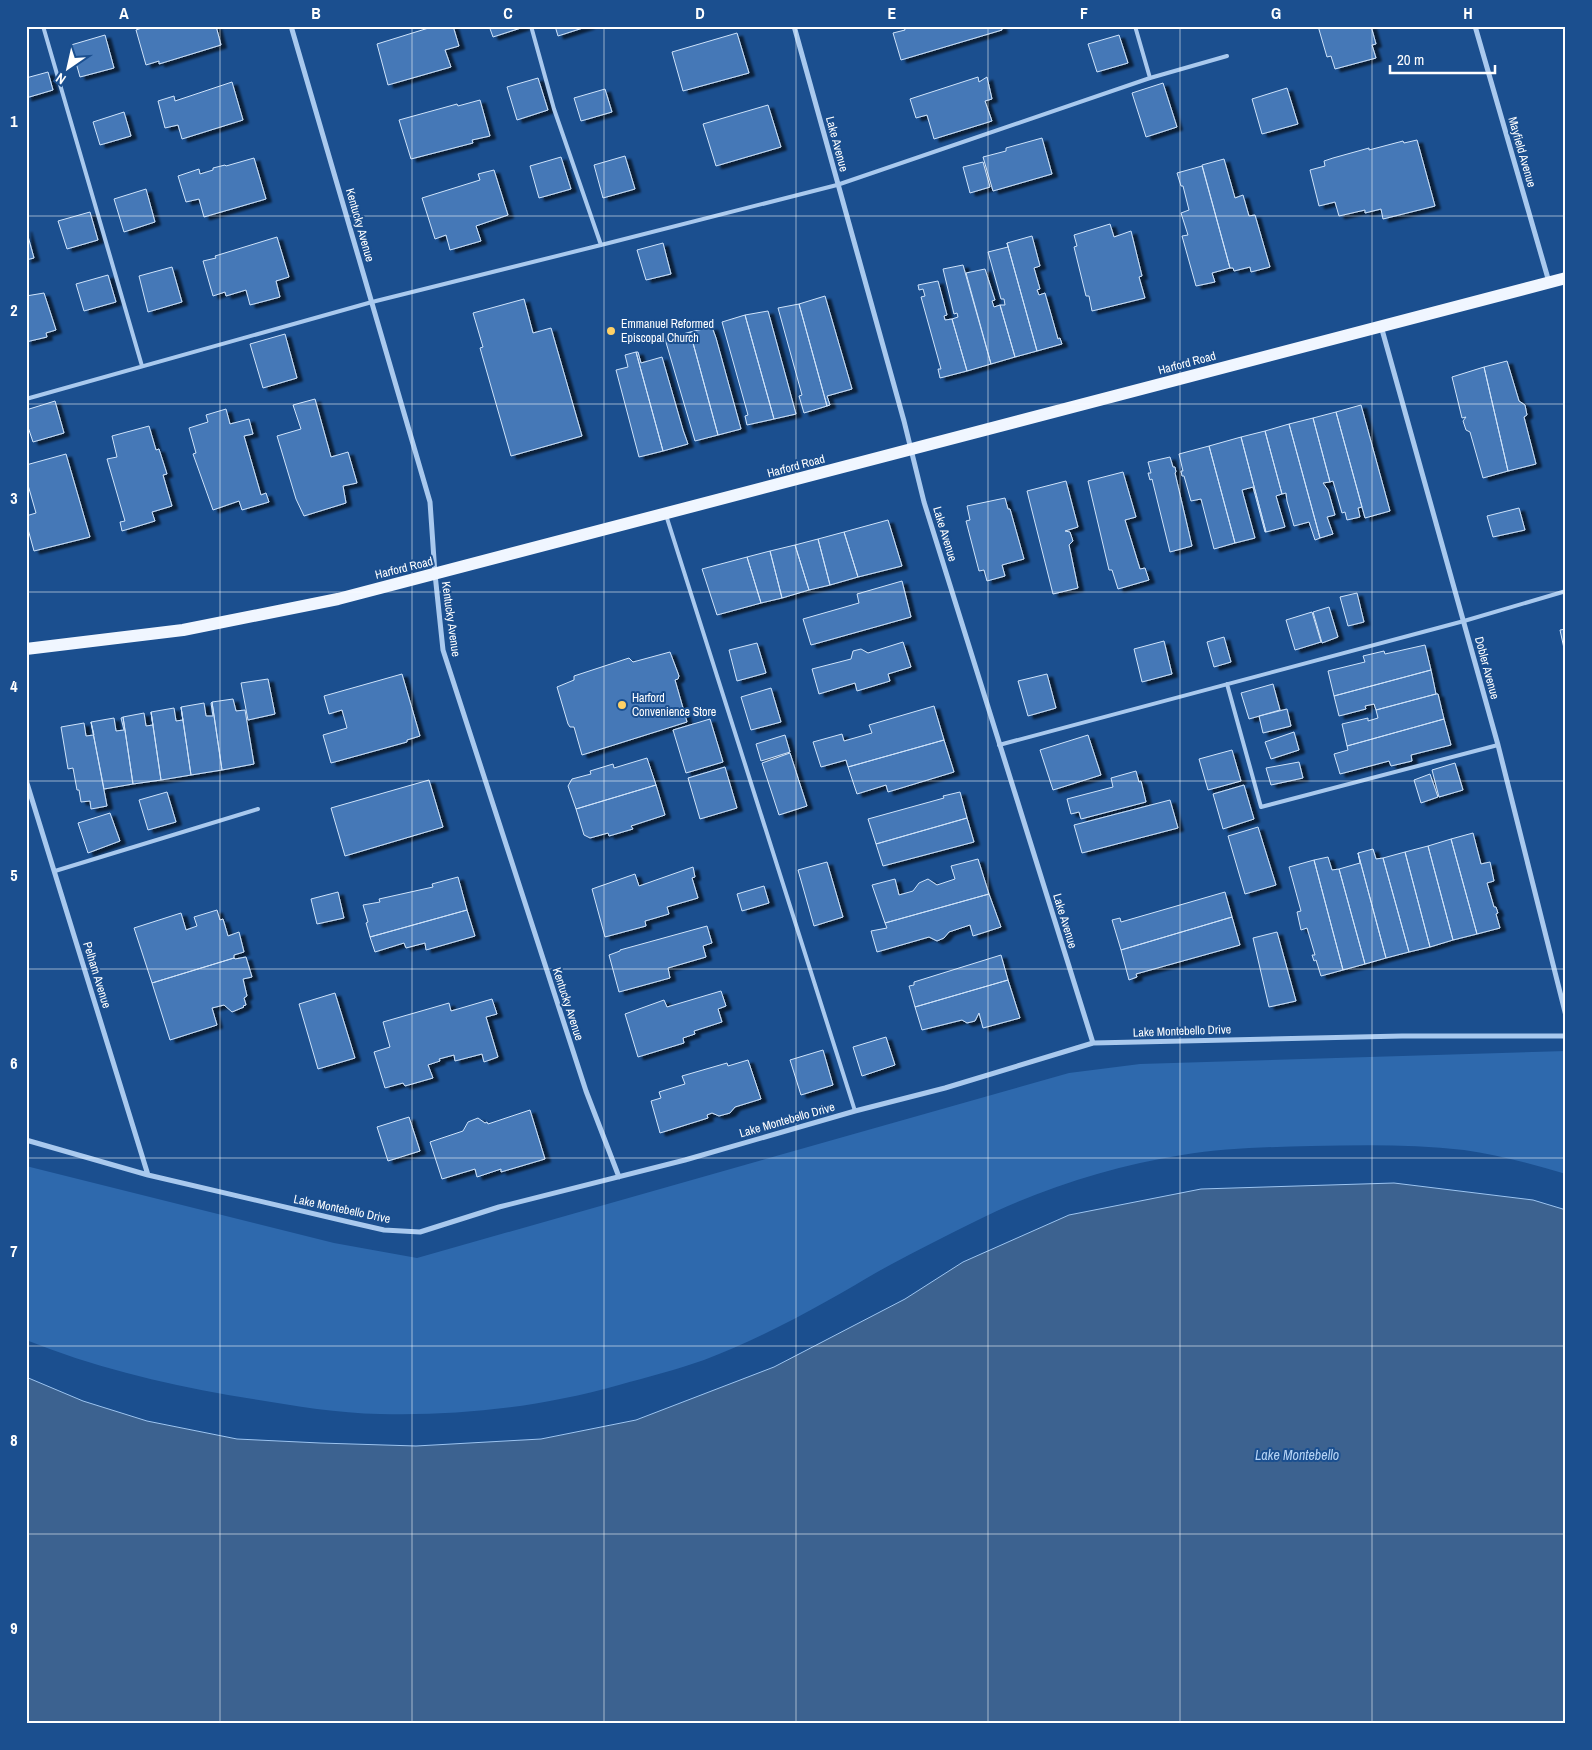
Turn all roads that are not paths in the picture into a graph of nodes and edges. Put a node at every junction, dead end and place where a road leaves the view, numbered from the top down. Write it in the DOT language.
graph roads {
  1 [pos="43,26"];
  2 [pos="291,26"];
  3 [pos="531,26"];
  4 [pos="794,26"];
  5 [pos="1135,26"];
  6 [pos="1475,26"];
  7 [pos="1227,56"];
  8 [pos="1150,78"];
  9 [pos="837,185"];
  10 [pos="601,245"];
  11 [pos="1566,278"];
  12 [pos="1550,282"];
  13 [pos="372,302"];
  14 [pos="1381,326"];
  15 [pos="142,366"];
  16 [pos="26,399"];
  17 [pos="911,450"];
  18 [pos="666,514"];
  19 [pos="435,574"];
  20 [pos="1566,591"];
  21 [pos="1464,621"];
  22 [pos="26,649"];
  23 [pos="1227,684"];
  24 [pos="999,745"];
  25 [pos="1498,745"];
  26 [pos="26,780"];
  27 [pos="258,809"];
  28 [pos="55,871"];
  29 [pos="1566,1016"];
  30 [pos="1566,1036"];
  31 [pos="1093,1044"];
  32 [pos="855,1111"];
  33 [pos="26,1140"];
  34 [pos="148,1175"];
  35 [pos="619,1177"];
  1 -- 15 [label="lane"];
  2 -- 13 [label="street, Kentucky Avenue"];
  3 -- 10 [label="lane"];
  4 -- 9 [label="street, Lake Avenue"];
  5 -- 8 [label="lane"];
  6 -- 12 [label="street, Mayfield Avenue"];
  7 -- 8 [label="lane"];
  8 -- 9 [label="lane"];
  9 -- 10 [label="lane"];
  9 -- 17 [label="street, Lake Avenue"];
  10 -- 13 [label="lane"];
  11 -- 12 [label="main road, Harford Road"];
  12 -- 14 [label="main road, Harford Road"];
  13 -- 15 [label="lane"];
  13 -- 19 [label="street, Kentucky Avenue"];
  14 -- 17 [label="main road, Harford Road"];
  14 -- 21 [label="street, Dobler Avenue"];
  15 -- 16 [label="lane"];
  17 -- 18 [label="main road, Harford Road"];
  17 -- 24 [label="street, Lake Avenue"];
  18 -- 19 [label="main road, Harford Road"];
  18 -- 32 [label="lane"];
  19 -- 22 [label="main road, Harford Road"];
  19 -- 35 [label="street, Kentucky Avenue"];
  20 -- 21 [label="lane"];
  21 -- 23 [label="lane"];
  21 -- 25 [label="street, Dobler Avenue"];
  23 -- 24 [label="lane"];
  23 -- 25 [label="lane"];
  24 -- 31 [label="street, Lake Avenue"];
  25 -- 29 [label="street, Dobler Avenue"];
  26 -- 28 [label="street, Pelham Avenue"];
  27 -- 28 [label="lane"];
  28 -- 34 [label="street, Pelham Avenue"];
  30 -- 31 [label="street, Lake Montebello Drive"];
  31 -- 32 [label="street, Lake Montebello Drive"];
  32 -- 35 [label="street, Lake Montebello Drive"];
  33 -- 34 [label="street, Lake Montebello Drive"];
  34 -- 35 [label="street, Lake Montebello Drive"];
}
